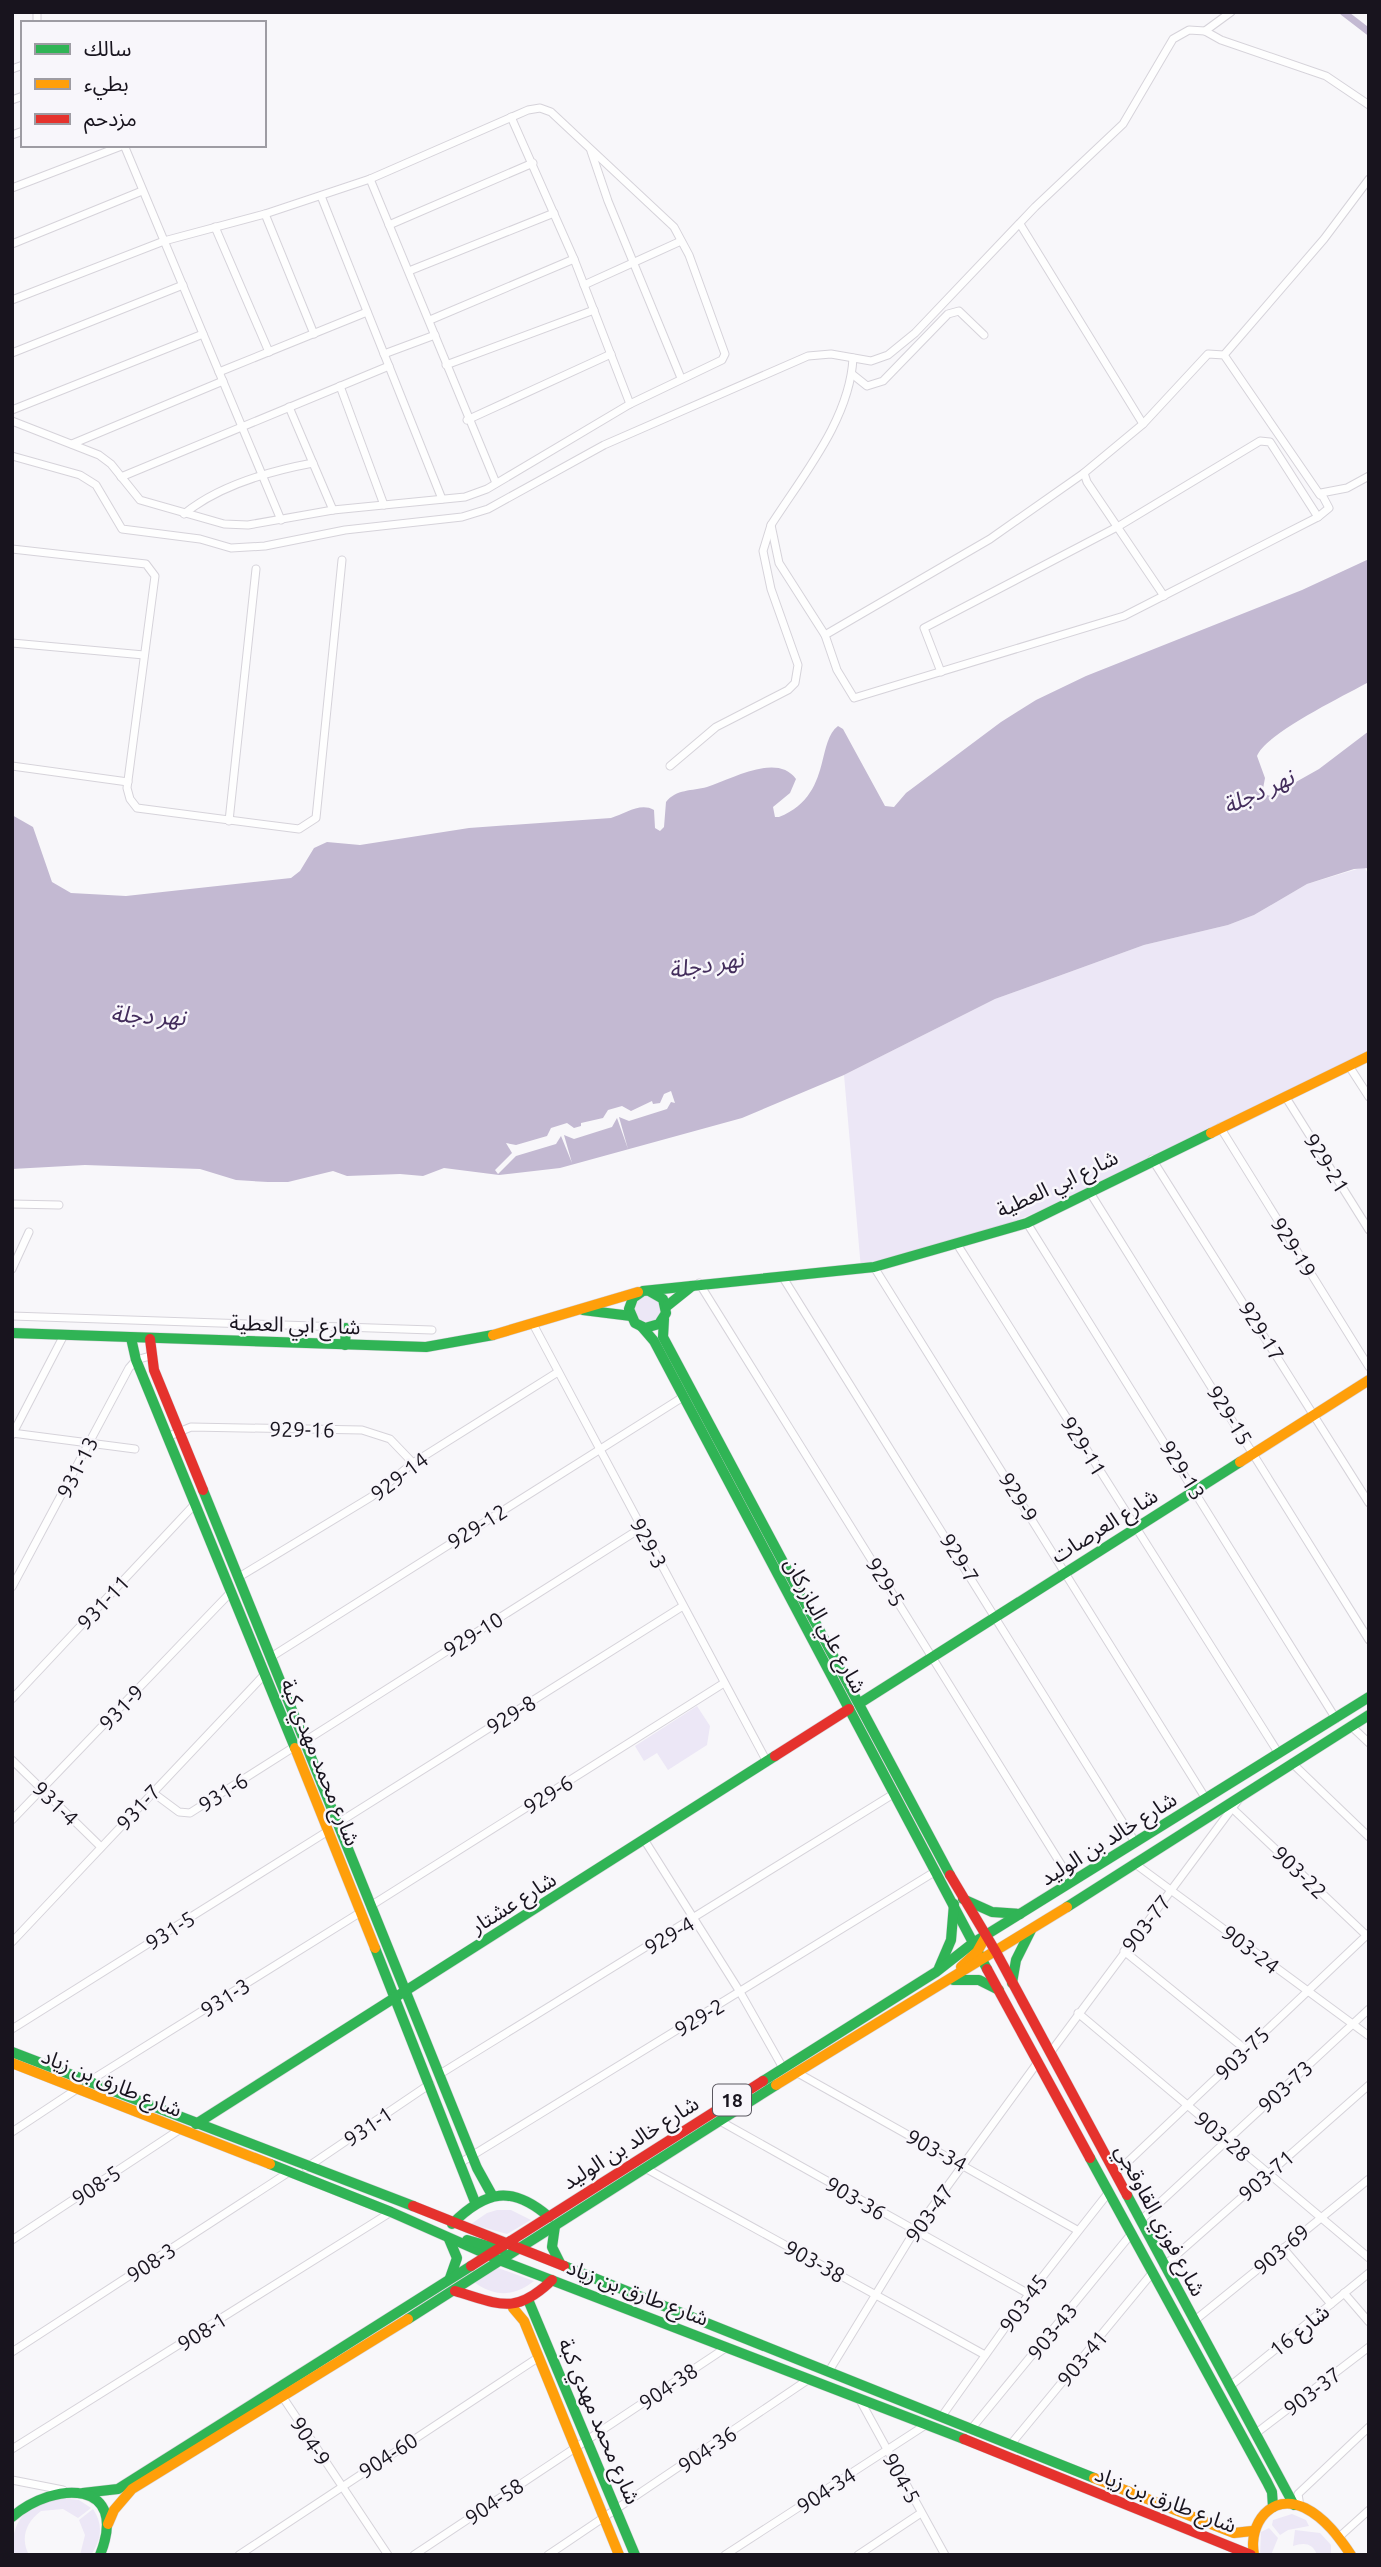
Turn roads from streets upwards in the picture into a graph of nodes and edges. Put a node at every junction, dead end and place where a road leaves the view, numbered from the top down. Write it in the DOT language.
graph roads {
  1 [pos="1231,12"];
  2 [pos="1205,31"];
  3 [pos="1369,105"];
  4 [pos="511,117"];
  5 [pos="119,147"];
  6 [pos="125,147"];
  7 [pos="591,150"];
  8 [pos="533,163"];
  9 [pos="370,179"];
  10 [pos="1369,179"];
  11 [pos="12,188"];
  12 [pos="142,191"];
  13 [pos="321,196"];
  14 [pos="554,213"];
  15 [pos="265,214"];
  16 [pos="389,225"];
  17 [pos="1020,225"];
  18 [pos="215,227"];
  19 [pos="164,241"];
  20 [pos="681,241"];
  21 [pos="12,244"];
  22 [pos="574,259"];
  23 [pos="634,262"];
  24 [pos="409,271"];
  25 [pos="183,285"];
  26 [pos="584,285"];
  27 [pos="12,300"];
  28 [pos="594,310"];
  29 [pos="367,312"];
  30 [pos="430,320"];
  31 [pos="203,334"];
  32 [pos="314,334"];
  33 [pos="435,335"];
  34 [pos="985,335"];
  35 [pos="269,352"];
  36 [pos="12,353"];
  37 [pos="384,354"];
  38 [pos="611,354"];
  39 [pos="1224,355"];
  40 [pos="853,358"];
  41 [pos="446,365"];
  42 [pos="389,366"];
  43 [pos="219,372"];
  44 [pos="852,374"];
  45 [pos="681,378"];
  46 [pos="223,381"];
  47 [pos="340,386"];
  48 [pos="630,404"];
  49 [pos="289,407"];
  50 [pos="12,411"];
  51 [pos="467,420"];
  52 [pos="12,421"];
  53 [pos="1143,424"];
  54 [pos="242,426"];
  55 [pos="72,444"];
  56 [pos="12,456"];
  57 [pos="313,463"];
  58 [pos="1084,473"];
  59 [pos="262,475"];
  60 [pos="1369,476"];
  61 [pos="121,477"];
  62 [pos="496,483"];
  63 [pos="1320,495"];
  64 [pos="442,499"];
  65 [pos="384,505"];
  66 [pos="333,510"];
  67 [pos="184,514"];
  68 [pos="1318,517"];
  69 [pos="281,520"];
  70 [pos="771,525"];
  71 [pos="1119,526"];
  72 [pos="12,549"];
  73 [pos="342,560"];
  74 [pos="256,569"];
  75 [pos="1164,596"];
  76 [pos="825,635"];
  77 [pos="12,643"];
  78 [pos="144,655"];
  79 [pos="941,672"];
  80 [pos="670,765"];
  81 [pos="12,766"];
  82 [pos="128,782"];
  83 [pos="229,821"];
  84 [pos="1369,1056"];
  85 [pos="1349,1066"];
  86 [pos="1285,1096"];
  87 [pos="1369,1097"];
  88 [pos="1220,1127"];
  89 [pos="1152,1160"];
  90 [pos="1089,1191"];
  91 [pos="12,1204"];
  92 [pos="59,1205"];
  93 [pos="1027,1223"];
  94 [pos="1369,1230"];
  95 [pos="29,1232"];
  96 [pos="957,1244"];
  97 [pos="874,1267"];
  98 [pos="12,1269"];
  99 [pos="782,1276"];
  100 [pos="699,1283"];
  101 [pos="645,1291"];
  102 [pos="667,1306"];
  103 [pos="572,1310"];
  104 [pos="12,1316"];
  105 [pos="631,1316"];
  106 [pos="664,1319"];
  107 [pos="533,1324"];
  108 [pos="642,1327"];
  109 [pos="346,1328"];
  110 [pos="432,1330"];
  111 [pos="12,1332"];
  112 [pos="64,1335"];
  113 [pos="131,1338"];
  114 [pos="150,1339"];
  115 [pos="345,1345"];
  116 [pos="150,1356"];
  117 [pos="136,1360"];
  118 [pos="1369,1367"];
  119 [pos="558,1372"];
  120 [pos="1369,1380"];
  121 [pos="683,1397"];
  122 [pos="1315,1414"];
  123 [pos="180,1431"];
  124 [pos="12,1434"];
  125 [pos="167,1437"];
  126 [pos="89,1443"];
  127 [pos="135,1449"];
  128 [pos="598,1449"];
  129 [pos="1254,1453"];
  130 [pos="413,1463"];
  131 [pos="1195,1490"];
  132 [pos="1369,1503"];
  133 [pos="194,1505"];
  134 [pos="641,1528"];
  135 [pos="1136,1528"];
  136 [pos="1066,1572"];
  137 [pos="239,1577"];
  138 [pos="12,1587"];
  139 [pos="230,1592"];
  140 [pos="683,1606"];
  141 [pos="996,1616"];
  142 [pos="262,1633"];
  143 [pos="249,1635"];
  144 [pos="1369,1640"];
  145 [pos="933,1656"];
  146 [pos="271,1657"];
  147 [pos="265,1674"];
  148 [pos="724,1683"];
  149 [pos="1369,1697"];
  150 [pos="12,1699"];
  151 [pos="860,1703"];
  152 [pos="849,1709"];
  153 [pos="1369,1715"];
  154 [pos="1336,1719"];
  155 [pos="1351,1726"];
  156 [pos="305,1741"];
  157 [pos="1369,1743"];
  158 [pos="294,1747"];
  159 [pos="1279,1755"];
  160 [pos="12,1760"];
  161 [pos="767,1762"];
  162 [pos="1292,1763"];
  163 [pos="42,1790"];
  164 [pos="152,1792"];
  165 [pos="896,1792"];
  166 [pos="1242,1792"];
  167 [pos="1206,1799"];
  168 [pos="1233,1809"];
  169 [pos="12,1821"];
  170 [pos="338,1823"];
  171 [pos="328,1831"];
  172 [pos="1369,1837"];
  173 [pos="645,1841"];
  174 [pos="1135,1842"];
  175 [pos="101,1847"];
  176 [pos="1133,1864"];
  177 [pos="936,1871"];
  178 [pos="360,1875"];
  179 [pos="349,1881"];
  180 [pos="1072,1882"];
  181 [pos="1172,1890"];
  182 [pos="959,1901"];
  183 [pos="372,1905"];
  184 [pos="361,1912"];
  185 [pos="1023,1914"];
  186 [pos="694,1920"];
  187 [pos="1032,1929"];
  188 [pos="1367,1934"];
  189 [pos="987,1939"];
  190 [pos="12,1942"];
  191 [pos="978,1951"];
  192 [pos="1124,1951"];
  193 [pos="996,1952"];
  194 [pos="936,1972"];
  195 [pos="943,1982"];
  196 [pos="1012,1983"];
  197 [pos="999,1990"];
  198 [pos="1308,1991"];
  199 [pos="406,1992"];
  200 [pos="740,1992"];
  201 [pos="395,1997"];
  202 [pos="1369,2009"];
  203 [pos="1078,2013"];
  204 [pos="1352,2024"];
  205 [pos="12,2029"];
  206 [pos="1369,2036"];
  207 [pos="1245,2049"];
  208 [pos="12,2052"];
  209 [pos="1049,2053"];
  210 [pos="1038,2062"];
  211 [pos="12,2063"];
  212 [pos="783,2068"];
  213 [pos="796,2072"];
  214 [pos="440,2074"];
  215 [pos="88,2082"];
  216 [pos="430,2084"];
  217 [pos="1369,2085"];
  218 [pos="77,2089"];
  219 [pos="446,2090"];
  220 [pos="435,2095"];
  221 [pos="1187,2106"];
  222 [pos="720,2121"];
  223 [pos="196,2124"];
  224 [pos="179,2130"];
  225 [pos="12,2132"];
  226 [pos="1228,2139"];
  227 [pos="472,2156"];
  228 [pos="460,2163"];
  229 [pos="965,2165"];
  230 [pos="306,2168"];
  231 [pos="645,2168"];
  232 [pos="289,2172"];
  233 [pos="1115,2174"];
  234 [pos="1268,2174"];
  235 [pos="1369,2179"];
  236 [pos="1110,2192"];
  237 [pos="492,2195"];
  238 [pos="475,2202"];
  239 [pos="391,2212"];
  240 [pos="1319,2218"];
  241 [pos="552,2221"];
  242 [pos="1140,2221"];
  243 [pos="452,2224"];
  244 [pos="1077,2230"];
  245 [pos="914,2232"];
  246 [pos="1132,2233"];
  247 [pos="447,2237"];
  248 [pos="12,2240"];
  249 [pos="503,2247"];
  250 [pos="1283,2248"];
  251 [pos="489,2256"];
  252 [pos="512,2256"];
  253 [pos="1369,2258"];
  254 [pos="559,2263"];
  255 [pos="1164,2266"];
  256 [pos="571,2271"];
  257 [pos="1153,2272"];
  258 [pos="1369,2273"];
  259 [pos="448,2280"];
  260 [pos="552,2280"];
  261 [pos="455,2291"];
  262 [pos="1345,2293"];
  263 [pos="874,2294"];
  264 [pos="1029,2294"];
  265 [pos="529,2302"];
  266 [pos="1331,2304"];
  267 [pos="513,2308"];
  268 [pos="1194,2321"];
  269 [pos="1369,2322"];
  270 [pos="727,2347"];
  271 [pos="1369,2347"];
  272 [pos="12,2352"];
  273 [pos="985,2355"];
  274 [pos="538,2357"];
  275 [pos="829,2371"];
  276 [pos="809,2379"];
  277 [pos="1229,2387"];
  278 [pos="282,2396"];
  279 [pos="860,2400"];
  280 [pos="942,2416"];
  281 [pos="927,2424"];
  282 [pos="1369,2427"];
  283 [pos="972,2428"];
  284 [pos="1255,2434"];
  285 [pos="588,2440"];
  286 [pos="1011,2444"];
  287 [pos="574,2448"];
  288 [pos="12,2449"];
  289 [pos="886,2451"];
  290 [pos="12,2480"];
  291 [pos="341,2486"];
  292 [pos="64,2490"];
  293 [pos="83,2493"];
  294 [pos="1297,2505"];
  295 [pos="1273,2507"];
  296 [pos="617,2510"];
  297 [pos="1369,2510"];
  298 [pos="921,2513"];
  299 [pos="12,2517"];
  300 [pos="604,2518"];
  301 [pos="108,2524"];
  302 [pos="1252,2531"];
  303 [pos="1338,2538"];
  304 [pos="107,2540"];
  305 [pos="100,2555"];
  306 [pos="107,2555"];
  307 [pos="239,2555"];
  308 [pos="388,2555"];
  309 [pos="414,2555"];
  310 [pos="548,2555"];
  311 [pos="619,2555"];
  312 [pos="635,2555"];
  313 [pos="725,2555"];
  314 [pos="858,2555"];
  315 [pos="945,2555"];
  316 [pos="1253,2555"];
  317 [pos="1351,2555"];
  1 -- 2 [label="street"];
  2 -- 3 [label="street"];
  2 -- 17 [label="street"];
  4 -- 7 [label="street"];
  4 -- 8 [label="street"];
  4 -- 9 [label="street"];
  5 -- 11 [label="street"];
  6 -- 12 [label="street"];
  7 -- 20 [label="street"];
  7 -- 23 [label="street"];
  8 -- 14 [label="street"];
  8 -- 16 [label="street"];
  9 -- 13 [label="street"];
  9 -- 16 [label="street"];
  10 -- 39 [label="street"];
  12 -- 19 [label="street"];
  12 -- 21 [label="street"];
  13 -- 15 [label="street"];
  13 -- 29 [label="street"];
  14 -- 22 [label="street"];
  14 -- 24 [label="street"];
  15 -- 18 [label="street"];
  15 -- 32 [label="street"];
  16 -- 24 [label="street"];
  17 -- 40 [label="street"];
  17 -- 53 [label="street"];
  18 -- 19 [label="street"];
  18 -- 35 [label="street"];
  19 -- 25 [label="street"];
  19 -- 27 [label="street"];
  20 -- 23 [label="street"];
  20 -- 45 [label="street"];
  22 -- 26 [label="street"];
  22 -- 30 [label="street"];
  23 -- 26 [label="street"];
  23 -- 45 [label="street"];
  24 -- 30 [label="street"];
  25 -- 31 [label="street"];
  25 -- 36 [label="street"];
  26 -- 28 [label="street"];
  28 -- 38 [label="street"];
  28 -- 41 [label="street"];
  29 -- 32 [label="street"];
  29 -- 37 [label="street"];
  30 -- 33 [label="street"];
  31 -- 43 [label="street"];
  31 -- 50 [label="street"];
  32 -- 35 [label="street"];
  33 -- 37 [label="street"];
  33 -- 41 [label="street"];
  34 -- 44 [label="street"];
  35 -- 43 [label="street"];
  37 -- 42 [label="street"];
  38 -- 48 [label="street"];
  38 -- 51 [label="street"];
  39 -- 53 [label="street"];
  39 -- 63 [label="street"];
  40 -- 44 [label="street"];
  40 -- 56 [label="street"];
  41 -- 51 [label="street"];
  42 -- 47 [label="street"];
  42 -- 64 [label="street"];
  43 -- 46 [label="street"];
  44 -- 70 [label="street"];
  45 -- 48 [label="street"];
  46 -- 54 [label="street"];
  46 -- 55 [label="street"];
  47 -- 49 [label="street"];
  47 -- 65 [label="street"];
  48 -- 62 [label="street"];
  49 -- 54 [label="street"];
  49 -- 57 [label="street"];
  51 -- 62 [label="street"];
  52 -- 55 [label="street"];
  53 -- 58 [label="street"];
  54 -- 59 [label="street"];
  54 -- 61 [label="street"];
  55 -- 61 [label="street"];
  57 -- 59 [label="street"];
  57 -- 66 [label="street"];
  58 -- 71 [label="street"];
  58 -- 76 [label="street"];
  59 -- 67 [label="street"];
  59 -- 69 [label="street"];
  60 -- 63 [label="street"];
  61 -- 67 [label="street"];
  62 -- 64 [label="street"];
  63 -- 68 [label="street"];
  64 -- 65 [label="street"];
  65 -- 66 [label="street"];
  66 -- 69 [label="street"];
  67 -- 69 [label="street"];
  68 -- 71 [label="street"];
  68 -- 75 [label="street"];
  70 -- 76 [label="street"];
  70 -- 80 [label="street"];
  71 -- 75 [label="street"];
  71 -- 79 [label="street"];
  72 -- 78 [label="street"];
  73 -- 83 [label="street"];
  74 -- 83 [label="street"];
  75 -- 79 [label="street"];
  76 -- 79 [label="street"];
  77 -- 78 [label="street"];
  78 -- 82 [label="street"];
  81 -- 82 [label="street"];
  82 -- 83 [label="street"];
  84 -- 85 [label="street, شارع ابي العطية"];
  85 -- 86 [label="street, شارع ابي العطية"];
  85 -- 87 [label="street"];
  86 -- 88 [label="street, شارع ابي العطية"];
  86 -- 94 [label="street, 929-21"];
  88 -- 89 [label="street, شارع ابي العطية"];
  88 -- 118 [label="street, 929-19"];
  89 -- 90 [label="street, شارع ابي العطية"];
  89 -- 122 [label="street, 929-17"];
  90 -- 93 [label="street, شارع ابي العطية"];
  90 -- 129 [label="street, 929-15"];
  91 -- 92 [label="street"];
  93 -- 96 [label="street, شارع ابي العطية"];
  93 -- 131 [label="street, 929-13"];
  95 -- 98 [label="street"];
  96 -- 97 [label="street, شارع ابي العطية"];
  96 -- 135 [label="street, 929-11"];
  97 -- 99 [label="street, شارع ابي العطية"];
  97 -- 136 [label="street, 929-9"];
  99 -- 100 [label="street, شارع ابي العطية"];
  99 -- 141 [label="street, 929-7"];
  100 -- 101 [label="street, شارع ابي العطية"];
  100 -- 102 [label="street"];
  100 -- 145 [label="street, 929-5"];
  101 -- 102 [label="street"];
  101 -- 103 [label="street, شارع ابي العطية"];
  101 -- 105 [label="street"];
  102 -- 106 [label="street"];
  103 -- 105 [label="street, شارع ابي العطية"];
  103 -- 107 [label="street, شارع ابي العطية"];
  104 -- 109 [label="street"];
  105 -- 108 [label="street"];
  106 -- 108 [label="street"];
  106 -- 151 [label="street, شارع علي البازركان"];
  107 -- 115 [label="street, شارع ابي العطية"];
  107 -- 119 [label="street, 929-3"];
  108 -- 121 [label="street, شارع علي البازركان"];
  109 -- 110 [label="street"];
  109 -- 115 [label="street"];
  111 -- 112 [label="street, شارع ابي العطية"];
  112 -- 113 [label="street, شارع ابي العطية"];
  112 -- 124 [label="street"];
  113 -- 114 [label="street, شارع ابي العطية"];
  113 -- 117 [label="street, شارع محمد مهدي كبة"];
  114 -- 115 [label="street, شارع ابي العطية"];
  114 -- 116 [label="street, شارع محمد مهدي كبة"];
  116 -- 117 [label="street"];
  116 -- 123 [label="street, شارع محمد مهدي كبة"];
  117 -- 125 [label="street, شارع محمد مهدي كبة"];
  117 -- 126 [label="street, 931-13"];
  119 -- 128 [label="street, 929-3"];
  119 -- 130 [label="street, 929-14"];
  120 -- 122 [label="street, شارع العرصات"];
  121 -- 128 [label="street, 929-12"];
  121 -- 152 [label="street, شارع علي البازركان"];
  122 -- 129 [label="street, شارع العرصات"];
  122 -- 132 [label="street, 929-17"];
  123 -- 125 [label="street, 929-16"];
  123 -- 130 [label="street, 929-16"];
  123 -- 137 [label="street, شارع محمد مهدي كبة"];
  124 -- 126 [label="street"];
  125 -- 133 [label="street, شارع محمد مهدي كبة"];
  126 -- 127 [label="street"];
  126 -- 138 [label="street, 931-13"];
  128 -- 134 [label="street, 929-3"];
  128 -- 146 [label="street, 929-12"];
  129 -- 131 [label="street, شارع العرصات"];
  129 -- 144 [label="street, 929-15"];
  130 -- 137 [label="street, 929-14"];
  131 -- 135 [label="street, شارع العرصات"];
  131 -- 154 [label="street, 929-13"];
  133 -- 139 [label="street, شارع محمد مهدي كبة"];
  133 -- 150 [label="street, 931-11"];
  134 -- 140 [label="street, 929-3"];
  134 -- 156 [label="street, 929-10"];
  135 -- 136 [label="street, شارع العرصات"];
  135 -- 159 [label="street, 929-11"];
  136 -- 141 [label="street, شارع العرصات"];
  136 -- 167 [label="street, 929-9"];
  137 -- 142 [label="street, شارع محمد مهدي كبة"];
  139 -- 143 [label="street, شارع محمد مهدي كبة"];
  139 -- 163 [label="street, 931-9"];
  140 -- 148 [label="street, 929-3"];
  140 -- 170 [label="street, 929-8"];
  141 -- 145 [label="street, شارع العرصات"];
  141 -- 174 [label="street, 929-7"];
  142 -- 143 [label="street"];
  142 -- 146 [label="street, شارع محمد مهدي كبة"];
  143 -- 147 [label="street, شارع محمد مهدي كبة"];
  145 -- 151 [label="street, شارع العرصات"];
  145 -- 180 [label="street, 929-5"];
  146 -- 156 [label="street, شارع محمد مهدي كبة"];
  147 -- 158 [label="street, شارع محمد مهدي كبة"];
  147 -- 164 [label="street, 931-7"];
  148 -- 161 [label="street, 929-3"];
  148 -- 183 [label="street, 929-6"];
  149 -- 154 [label="street, شارع خالد بن الوليد"];
  151 -- 182 [label="street, شارع علي البازركان"];
  152 -- 161 [label="street, شارع عشتار"];
  152 -- 165 [label="street, شارع علي البازركان"];
  153 -- 155 [label="street, شارع خالد بن الوليد / 18"];
  154 -- 159 [label="street, شارع خالد بن الوليد"];
  155 -- 157 [label="street"];
  155 -- 162 [label="street, شارع خالد بن الوليد / 18"];
  156 -- 170 [label="street, شارع محمد مهدي كبة"];
  158 -- 164 [label="street, 931-6"];
  158 -- 171 [label="street, شارع محمد مهدي كبة"];
  159 -- 167 [label="street, شارع خالد بن الوليد"];
  160 -- 163 [label="street, 931-4"];
  161 -- 173 [label="street, شارع عشتار"];
  162 -- 166 [label="street, شارع خالد بن الوليد / 18"];
  162 -- 172 [label="street"];
  163 -- 169 [label="street, 931-9"];
  163 -- 175 [label="street, 931-4"];
  164 -- 175 [label="street, 931-7"];
  165 -- 177 [label="street, شارع علي البازركان"];
  165 -- 186 [label="street, 929-4"];
  166 -- 168 [label="street, 903-77"];
  166 -- 176 [label="street, شارع خالد بن الوليد / 18"];
  167 -- 174 [label="street, شارع خالد بن الوليد"];
  168 -- 181 [label="street, 903-77"];
  168 -- 188 [label="street, 903-22"];
  170 -- 178 [label="street, شارع محمد مهدي كبة"];
  171 -- 179 [label="street, شارع محمد مهدي كبة"];
  171 -- 205 [label="street, 931-5"];
  173 -- 186 [label="street"];
  173 -- 199 [label="street, شارع عشتار"];
  174 -- 180 [label="street, شارع خالد بن الوليد"];
  175 -- 190 [label="street, 931-7"];
  176 -- 181 [label="street, 903-24"];
  176 -- 187 [label="street, شارع خالد بن الوليد / 18"];
  177 -- 182 [label="street, شارع علي البازركان"];
  177 -- 200 [label="street, 929-2"];
  178 -- 179 [label="street"];
  178 -- 183 [label="street, شارع محمد مهدي كبة"];
  179 -- 184 [label="street, شارع محمد مهدي كبة"];
  180 -- 185 [label="street, شارع خالد بن الوليد"];
  181 -- 192 [label="street, 903-77"];
  181 -- 198 [label="street, 903-24"];
  182 -- 185 [label="street"];
  182 -- 189 [label="street, شارع علي البازركان"];
  182 -- 191 [label="street, شارع علي البازركان"];
  182 -- 194 [label="street"];
  183 -- 199 [label="street, شارع محمد مهدي كبة"];
  184 -- 201 [label="street, شارع محمد مهدي كبة"];
  184 -- 215 [label="street, 931-3"];
  185 -- 189 [label="street, شارع خالد بن الوليد"];
  186 -- 200 [label="street"];
  186 -- 214 [label="street, 929-4"];
  187 -- 193 [label="street, شارع خالد بن الوليد / 18"];
  187 -- 196 [label="street"];
  188 -- 198 [label="street, 903-75"];
  189 -- 191 [label="street, شارع خالد بن الوليد / 18"];
  189 -- 191 [label="street"];
  189 -- 193 [label="street, شارع علي البازركان"];
  191 -- 193 [label="street, شارع خالد بن الوليد / 18"];
  191 -- 194 [label="street, شارع خالد بن الوليد / 18"];
  191 -- 195 [label="street, شارع خالد بن الوليد"];
  191 -- 197 [label="street, شارع فوزي القاوقجي"];
  192 -- 203 [label="street, 903-77"];
  192 -- 207 [label="street"];
  193 -- 196 [label="street, شارع فوزي القاوقجي"];
  194 -- 212 [label="street, شارع خالد بن الوليد / 18"];
  195 -- 197 [label="street"];
  195 -- 213 [label="street, شارع خالد بن الوليد / 18"];
  196 -- 209 [label="street, شارع فوزي القاوقجي"];
  197 -- 210 [label="street, شارع فوزي القاوقجي"];
  198 -- 204 [label="street, 903-24"];
  198 -- 207 [label="street, 903-75"];
  199 -- 201 [label="street, شارع عشتار"];
  199 -- 214 [label="street, شارع محمد مهدي كبة"];
  200 -- 212 [label="street"];
  200 -- 227 [label="street, 929-2"];
  201 -- 216 [label="street, شارع محمد مهدي كبة"];
  201 -- 223 [label="street, شارع عشتار"];
  202 -- 204 [label="street, 903-73"];
  203 -- 209 [label="street, 903-77"];
  203 -- 221 [label="street, 903-28"];
  204 -- 206 [label="street, 903-24"];
  204 -- 226 [label="street, 903-73"];
  207 -- 221 [label="street, 903-75"];
  208 -- 215 [label="street, شارع طارق بن زياد"];
  209 -- 233 [label="street, شارع فوزي القاوقجي"];
  210 -- 229 [label="street, 903-47"];
  210 -- 236 [label="street, شارع فوزي القاوقجي"];
  211 -- 218 [label="street, شارع طارق بن زياد"];
  212 -- 241 [label="street, شارع خالد بن الوليد / 18"];
  213 -- 222 [label="street, شارع خالد بن الوليد / 18"];
  213 -- 229 [label="street, 903-34"];
  214 -- 219 [label="street, شارع محمد مهدي كبة"];
  215 -- 223 [label="street, شارع طارق بن زياد"];
  216 -- 220 [label="street, شارع محمد مهدي كبة"];
  216 -- 230 [label="street, 931-1"];
  217 -- 234 [label="street, 903-71"];
  218 -- 224 [label="street, شارع طارق بن زياد"];
  218 -- 225 [label="street"];
  219 -- 220 [label="street"];
  219 -- 227 [label="street, شارع محمد مهدي كبة"];
  220 -- 228 [label="street, شارع محمد مهدي كبة"];
  221 -- 226 [label="street, 903-28"];
  221 -- 233 [label="street, 903-75"];
  222 -- 231 [label="street, شارع خالد بن الوليد / 18"];
  222 -- 245 [label="street, 903-36"];
  223 -- 230 [label="street, شارع طارق بن زياد"];
  224 -- 232 [label="street, شارع طارق بن زياد"];
  224 -- 248 [label="street, 908-5"];
  226 -- 234 [label="street, 903-28"];
  226 -- 242 [label="street, 903-73"];
  227 -- 228 [label="street, 929-2"];
  227 -- 237 [label="street, شارع محمد مهدي كبة"];
  228 -- 238 [label="street, شارع محمد مهدي كبة"];
  229 -- 244 [label="street, 903-34"];
  229 -- 245 [label="street, 903-47"];
  230 -- 243 [label="street, شارع طارق بن زياد"];
  231 -- 241 [label="street, شارع خالد بن الوليد / 18"];
  231 -- 263 [label="street, 903-38"];
  232 -- 239 [label="street, شارع طارق بن زياد"];
  232 -- 272 [label="street, 908-3"];
  233 -- 242 [label="street, شارع فوزي القاوقجي"];
  234 -- 240 [label="street, 903-28"];
  234 -- 255 [label="street, 903-71"];
  235 -- 240 [label="street, 903-69"];
  236 -- 244 [label="street, 903-45"];
  236 -- 246 [label="street, شارع فوزي القاوقجي"];
  237 -- 238 [label="street"];
  237 -- 241 [label="street"];
  238 -- 243 [label="street"];
  239 -- 247 [label="street, شارع طارق بن زياد"];
  239 -- 288 [label="street, 908-1"];
  240 -- 250 [label="street, 903-69"];
  240 -- 253 [label="street, 903-28"];
  241 -- 249 [label="street, شارع خالد بن الوليد / 18"];
  241 -- 252 [label="street, شارع خالد بن الوليد / 18"];
  241 -- 254 [label="street"];
  242 -- 255 [label="street, شارع فوزي القاوقجي"];
  243 -- 249 [label="street, شارع طارق بن زياد"];
  244 -- 264 [label="street, 903-45"];
  245 -- 263 [label="street, 903-47"];
  245 -- 264 [label="street, 903-36"];
  246 -- 257 [label="street, شارع فوزي القاوقجي"];
  246 -- 283 [label="street, 903-43"];
  247 -- 249 [label="street"];
  247 -- 251 [label="street, شارع طارق بن زياد"];
  247 -- 259 [label="street"];
  249 -- 251 [label="street, شارع خالد بن الوليد / 18"];
  249 -- 252 [label="street, شارع طارق بن زياد"];
  250 -- 266 [label="street"];
  250 -- 268 [label="street, 903-69"];
  251 -- 252 [label="street"];
  251 -- 259 [label="street, شارع خالد بن الوليد / 18"];
  252 -- 254 [label="street, شارع طارق بن زياد"];
  252 -- 256 [label="street"];
  252 -- 260 [label="street, شارع طارق بن زياد"];
  252 -- 261 [label="street, شارع خالد بن الوليد / 18"];
  254 -- 256 [label="street, شارع طارق بن زياد"];
  255 -- 268 [label="street, شارع فوزي القاوقجي"];
  256 -- 275 [label="street, شارع طارق بن زياد"];
  257 -- 286 [label="street, 903-41"];
  257 -- 295 [label="street, شارع فوزي القاوقجي"];
  258 -- 262 [label="street, شارع 16"];
  259 -- 293 [label="street, شارع خالد بن الوليد"];
  260 -- 265 [label="street"];
  260 -- 270 [label="street, شارع طارق بن زياد"];
  261 -- 267 [label="street"];
  261 -- 278 [label="street, شارع خالد بن الوليد"];
  262 -- 266 [label="street, شارع 16"];
  262 -- 269 [label="street"];
  263 -- 273 [label="street, 903-38"];
  263 -- 275 [label="street, 903-47"];
  264 -- 273 [label="street, 903-45"];
  265 -- 267 [label="street"];
  265 -- 285 [label="street, شارع محمد مهدي كبة"];
  266 -- 277 [label="street, شارع 16"];
  267 -- 274 [label="street, شارع محمد مهدي كبة"];
  268 -- 277 [label="street, شارع فوزي القاوقجي"];
  270 -- 276 [label="street, شارع طارق بن زياد"];
  270 -- 285 [label="street, 904-38"];
  271 -- 284 [label="street, 903-37"];
  273 -- 280 [label="street, 903-45"];
  274 -- 287 [label="street, شارع محمد مهدي كبة"];
  274 -- 291 [label="street, 904-60"];
  275 -- 280 [label="street, شارع طارق بن زياد"];
  276 -- 279 [label="street, شارع طارق بن زياد"];
  276 -- 296 [label="street, 904-36"];
  277 -- 284 [label="street, شارع فوزي القاوقجي"];
  278 -- 291 [label="street, 904-9"];
  278 -- 301 [label="street, شارع خالد بن الوليد"];
  279 -- 281 [label="street, شارع طارق بن زياد"];
  279 -- 289 [label="street, 904-5"];
  280 -- 283 [label="street, شارع طارق بن زياد"];
  281 -- 289 [label="street, 904-34"];
  281 -- 316 [label="street, شارع طارق بن زياد"];
  282 -- 294 [label="street"];
  283 -- 286 [label="street, شارع طارق بن زياد"];
  284 -- 294 [label="street, شارع فوزي القاوقجي"];
  285 -- 287 [label="street, 904-38"];
  285 -- 296 [label="street, شارع محمد مهدي كبة"];
  286 -- 302 [label="street, شارع طارق بن زياد"];
  287 -- 300 [label="street, شارع محمد مهدي كبة"];
  287 -- 309 [label="street, 904-58"];
  289 -- 298 [label="street, 904-5"];
  289 -- 313 [label="street, 904-34"];
  290 -- 292 [label="street"];
  291 -- 307 [label="street, 904-60"];
  291 -- 308 [label="street, 904-9"];
  292 -- 293 [label="street, شارع خالد بن الوليد"];
  292 -- 299 [label="street"];
  293 -- 301 [label="street"];
  294 -- 295 [label="street"];
  294 -- 303 [label="street"];
  295 -- 302 [label="street"];
  296 -- 300 [label="street, 904-36"];
  296 -- 312 [label="street, شارع محمد مهدي كبة"];
  297 -- 303 [label="street"];
  298 -- 314 [label="street"];
  298 -- 315 [label="street, 904-5"];
  300 -- 310 [label="street, 904-36"];
  300 -- 311 [label="street, شارع محمد مهدي كبة"];
  301 -- 304 [label="street"];
  302 -- 316 [label="street"];
  303 -- 317 [label="street"];
  304 -- 305 [label="street"];
  304 -- 306 [label="street"];
}
